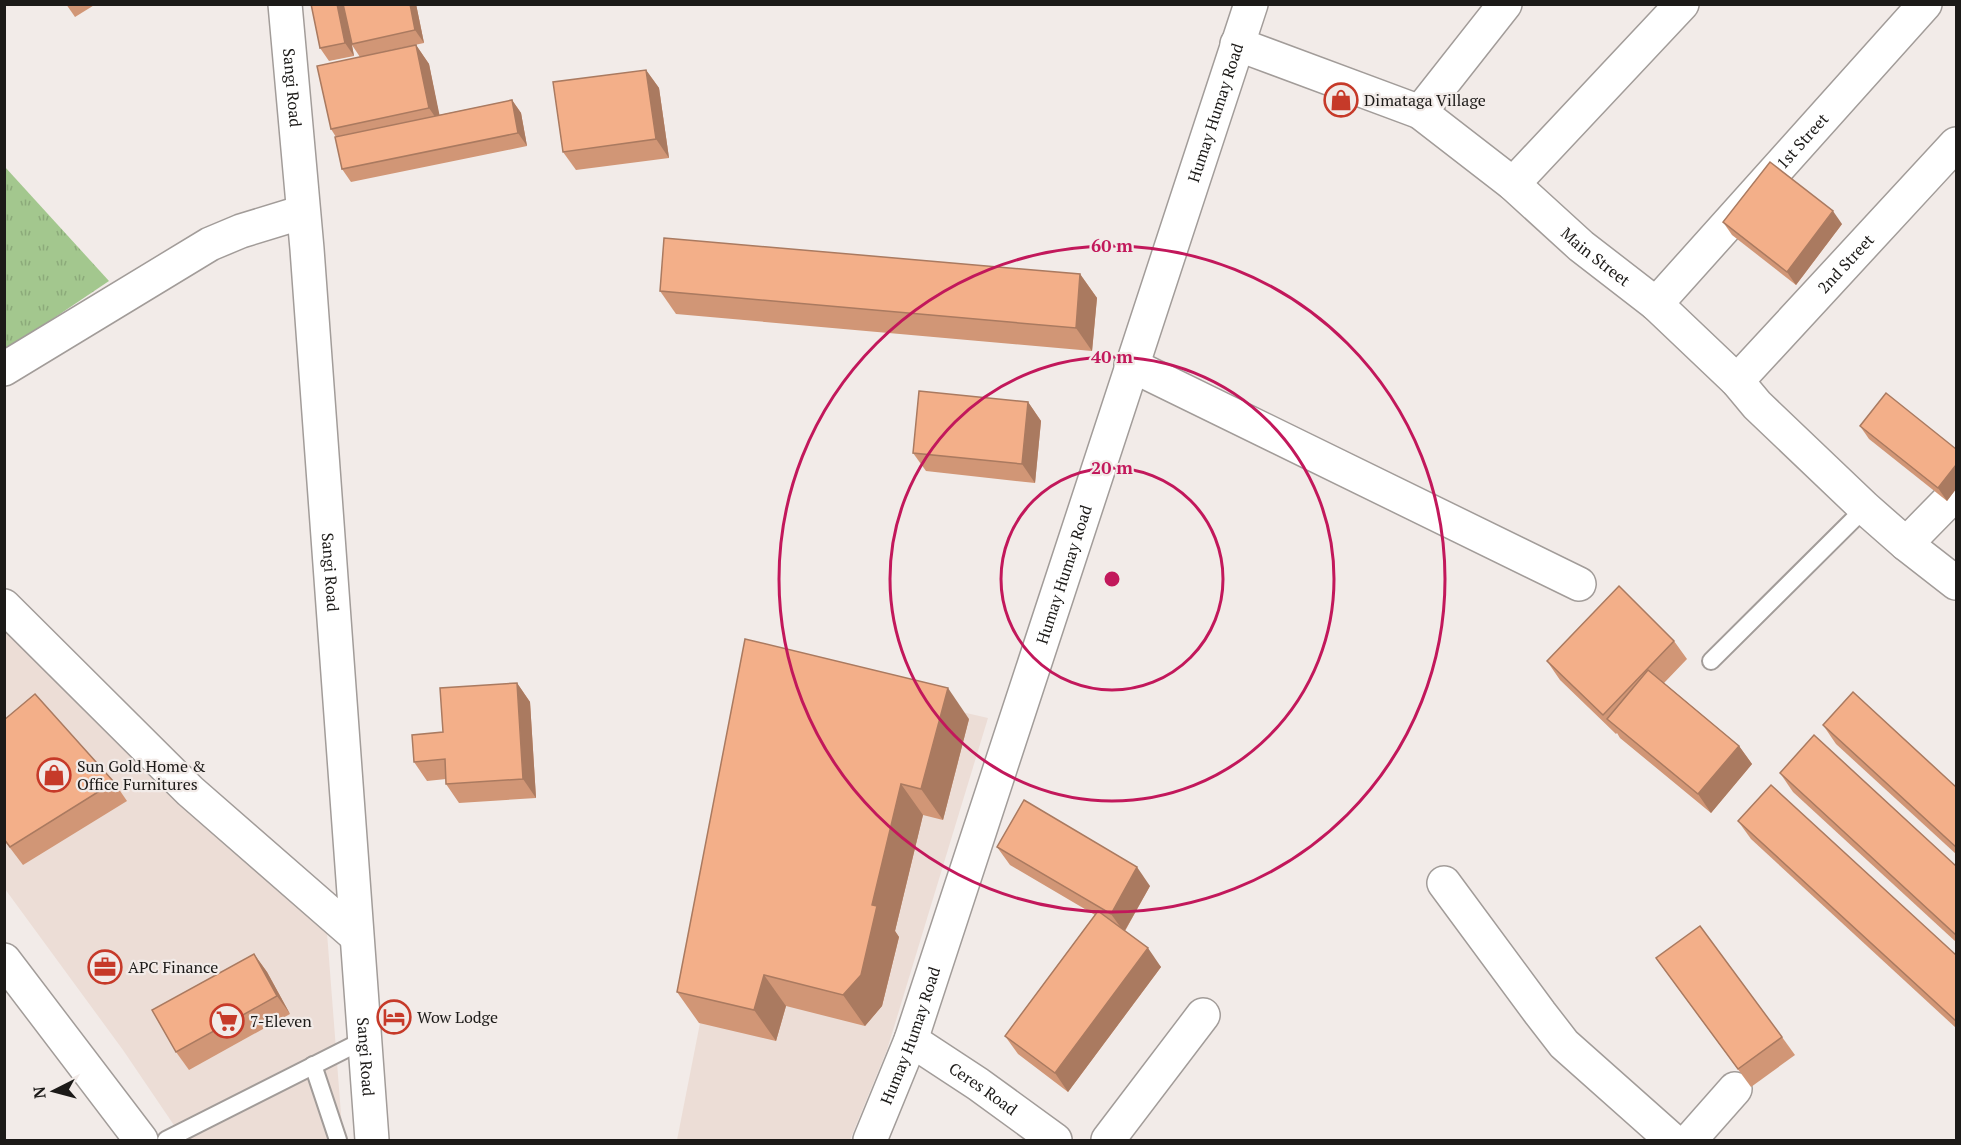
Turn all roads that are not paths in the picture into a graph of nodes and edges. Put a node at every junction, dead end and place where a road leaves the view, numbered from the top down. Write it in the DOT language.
graph roads {
  1 [pos="285,4"];
  2 [pos="1251,4"];
  3 [pos="1505,4"];
  4 [pos="1682,4"];
  5 [pos="1925,4"];
  6 [pos="1237,44"];
  7 [pos="1420,112"];
  8 [pos="1956,144"];
  9 [pos="1513,184"];
  10 [pos="303,213"];
  11 [pos="1656,304"];
  12 [pos="1131,365"];
  13 [pos="4,369"];
  14 [pos="1737,381"];
  15 [pos="1956,493"];
  16 [pos="1865,508"];
  17 [pos="1905,544"];
  18 [pos="1956,583"];
  19 [pos="1579,584"];
  20 [pos="4,606"];
  21 [pos="1711,661"];
  22 [pos="1444,883"];
  23 [pos="355,935"];
  24 [pos="4,960"];
  25 [pos="1203,1015"];
  26 [pos="364,1040"];
  27 [pos="911,1040"];
  28 [pos="313,1065"];
  29 [pos="1735,1089"];
  30 [pos="141,1140"];
  31 [pos="166,1140"];
  32 [pos="338,1140"];
  33 [pos="372,1140"];
  34 [pos="870,1140"];
  35 [pos="1055,1140"];
  36 [pos="1108,1140"];
  37 [pos="1672,1140"];
  38 [pos="1690,1140"];
  1 -- 10 [label="street, Sangi Road"];
  2 -- 6 [label="street, Humay Humay Road"];
  3 -- 7 [label="street"];
  4 -- 9 [label="street"];
  5 -- 11 [label="street, 1st Street"];
  6 -- 7 [label="street, Main Street"];
  6 -- 12 [label="street, Humay Humay Road"];
  7 -- 9 [label="street, Main Street"];
  8 -- 14 [label="street, 2nd Street"];
  9 -- 11 [label="street, Main Street"];
  10 -- 13 [label="street"];
  10 -- 23 [label="street, Sangi Road"];
  11 -- 14 [label="street, Main Street"];
  12 -- 19 [label="street"];
  12 -- 27 [label="street, Humay Humay Road"];
  14 -- 16 [label="street, Main Street"];
  15 -- 17 [label="street"];
  16 -- 17 [label="street, Main Street"];
  16 -- 21 [label="lane"];
  17 -- 18 [label="street, Main Street"];
  20 -- 23 [label="street"];
  22 -- 37 [label="street"];
  23 -- 26 [label="street, Sangi Road"];
  24 -- 30 [label="street"];
  25 -- 36 [label="street"];
  26 -- 28 [label="lane"];
  26 -- 33 [label="street, Sangi Road"];
  27 -- 34 [label="street, Humay Humay Road"];
  27 -- 35 [label="street, Ceres Road"];
  28 -- 31 [label="lane"];
  28 -- 32 [label="lane"];
  29 -- 38 [label="street"];
}
